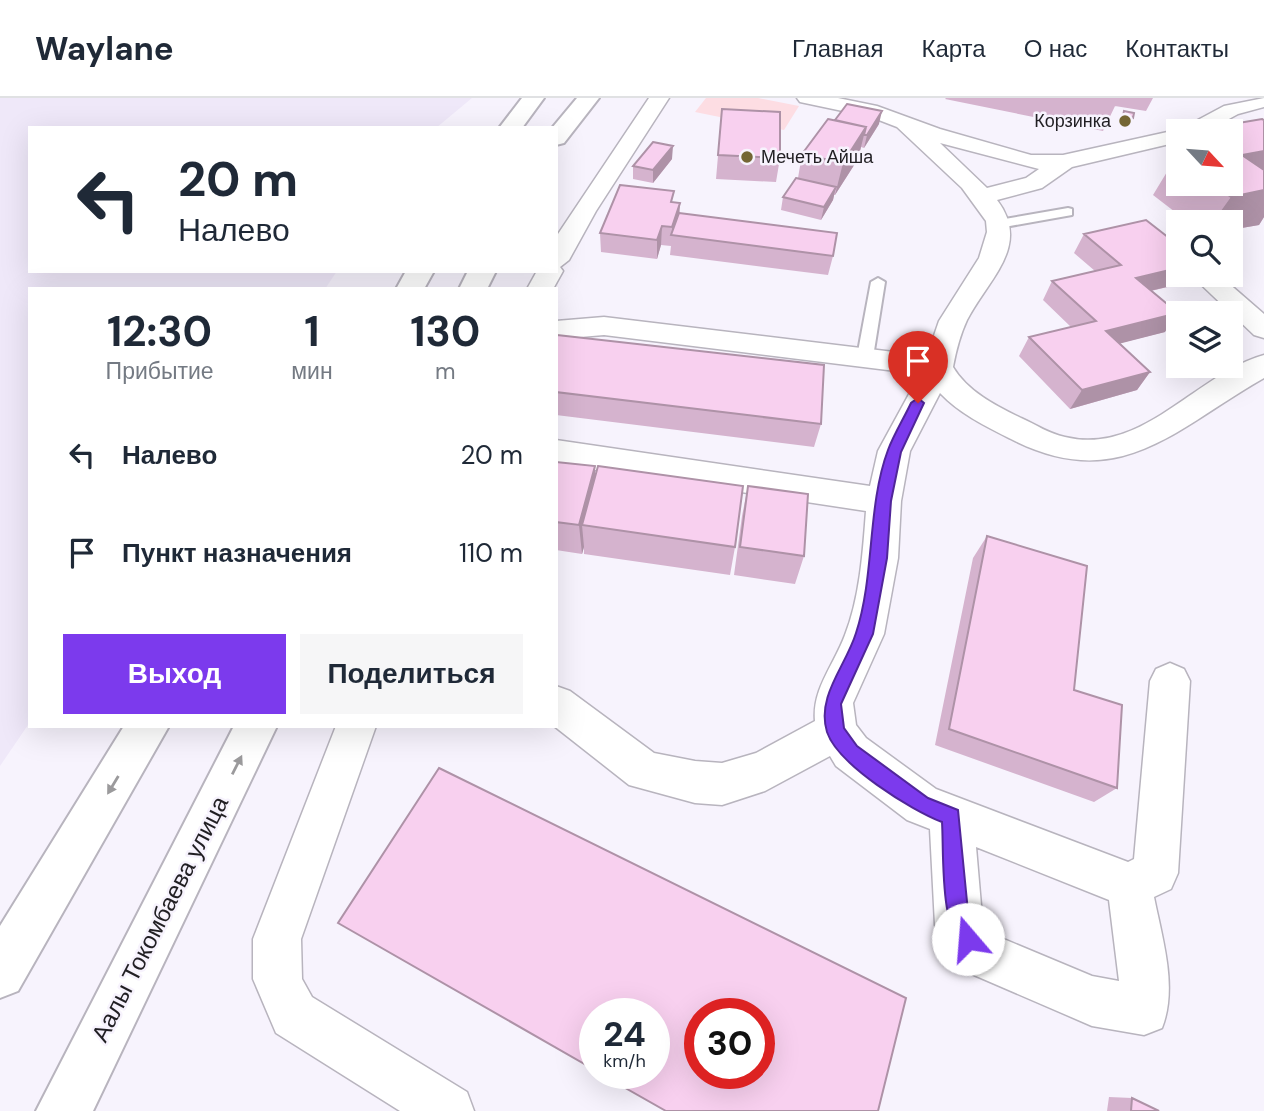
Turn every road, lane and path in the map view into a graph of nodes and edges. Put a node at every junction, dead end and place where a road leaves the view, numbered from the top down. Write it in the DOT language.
graph roads {
  1 [pos="533,98"];
  2 [pos="588,98"];
  3 [pos="659,98"];
  4 [pos="807,98"];
  5 [pos="1264,101"];
  6 [pos="1195,107"];
  7 [pos="1194,119"];
  8 [pos="1215,119"];
  9 [pos="905,124"];
  10 [pos="512,126"];
  11 [pos="558,136"];
  12 [pos="1166,138"];
  13 [pos="1063,162"];
  14 [pos="980,197"];
  15 [pos="1068,212"];
  16 [pos="999,224"];
  17 [pos="558,256"];
  18 [pos="877,282"];
  19 [pos="1217,287"];
  20 [pos="1264,329"];
  21 [pos="558,330"];
  22 [pos="865,357"];
  23 [pos="1264,365"];
  24 [pos="938,367"];
  25 [pos="558,452"];
  26 [pos="884,501"];
  27 [pos="1170,681"];
  28 [pos="558,706"];
  29 [pos="147,728"];
  30 [pos="255,728"];
  31 [pos="355,728"];
  32 [pos="836,731"];
  33 [pos="951,817"];
  34 [pos="1129,885"];
  35 [pos="0,973"];
  36 [pos="64,1111"];
  37 [pos="447,1111"];
  1 -- 10 [label="main road"];
  2 -- 11 [label="main road"];
  3 -- 17 [label="street"];
  4 -- 9 [label="street"];
  5 -- 8 [label="street"];
  6 -- 7 [label="street"];
  9 -- 13 [label="street"];
  9 -- 14 [label="street"];
  12 -- 13 [label="street"];
  13 -- 14 [label="street"];
  14 -- 16 [label="street"];
  15 -- 16 [label="lane"];
  16 -- 24 [label="street"];
  18 -- 22 [label="lane"];
  19 -- 20 [label="street"];
  21 -- 22 [label="street"];
  22 -- 24 [label="street"];
  23 -- 24 [label="street"];
  24 -- 26 [label="street"];
  25 -- 26 [label="street"];
  26 -- 32 [label="street"];
  27 -- 34 [label="street"];
  28 -- 32 [label="street"];
  29 -- 35 [label="main road, one-way"];
  36 -- 30 [label="main road, Аалы Токомбаева улица, one-way"];
  31 -- 37 [label="street"];
  32 -- 33 [label="street"];
  33 -- 34 [label="street"];
  33 -- 34 [label="street"];
}
